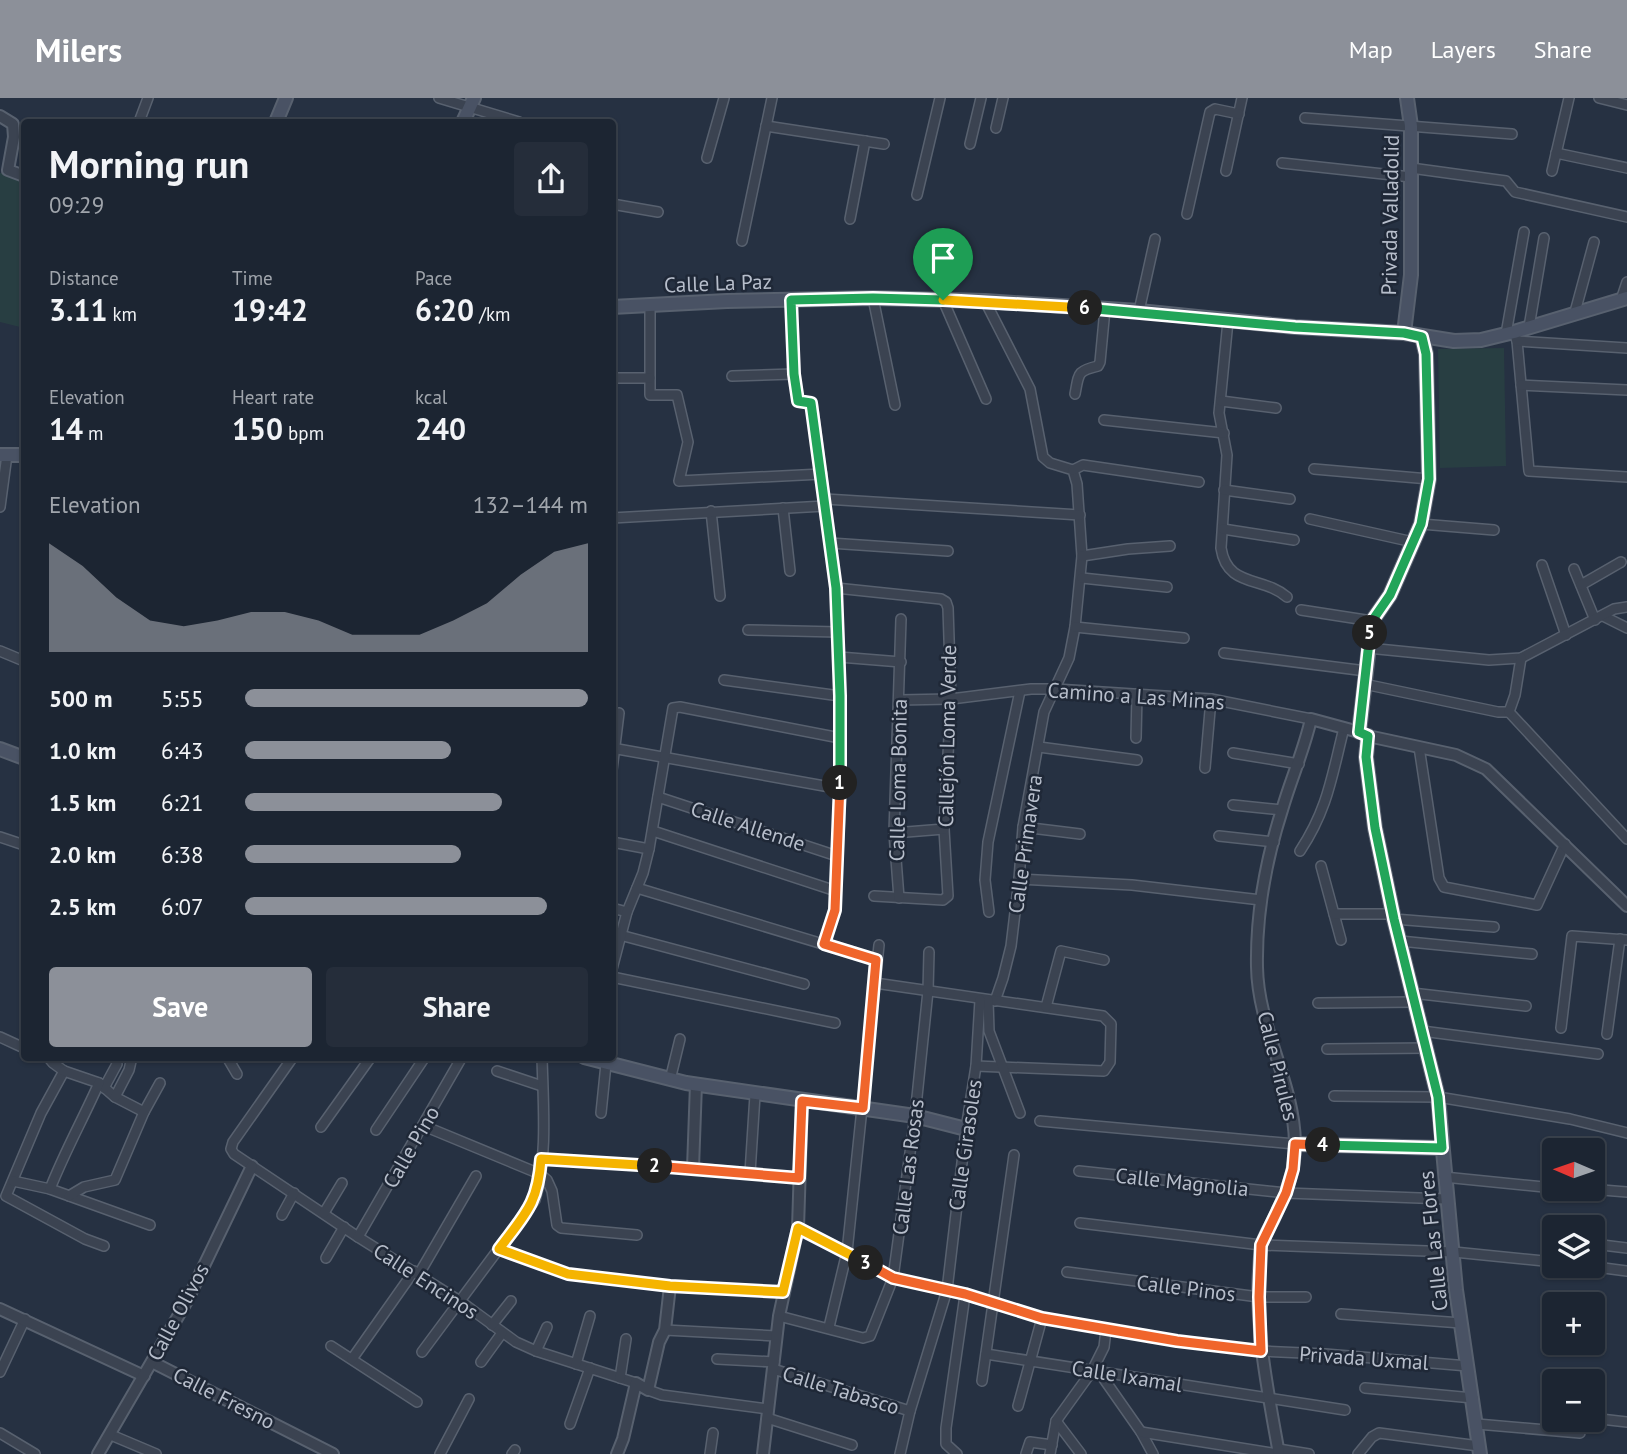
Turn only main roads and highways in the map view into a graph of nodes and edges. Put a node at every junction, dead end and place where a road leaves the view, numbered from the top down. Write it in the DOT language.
graph roads {
  1 [pos="286,98"];
  2 [pos="1407,98"];
  3 [pos="472,103"];
  4 [pos="277,119"];
  5 [pos="464,119"];
  6 [pos="1624,299"];
  7 [pos="616,307"];
  8 [pos="1404,333"];
  9 [pos="1422,337"];
  10 [pos="0,749"];
  11 [pos="21,757"];
  12 [pos="598,1061"];
  13 [pos="966,1129"];
  14 [pos="1295,1144"];
  15 [pos="1442,1148"];
  16 [pos="1479,1450"];
  1 -- 4 [label="main road"];
  2 -- 8 [label="main road, Privada Valladolid"];
  3 -- 5 [label="main road"];
  6 -- 9 [label="main road, Calle La Paz"];
  7 -- 8 [label="main road, Calle La Paz"];
  8 -- 9 [label="main road, Calle La Paz"];
  9 -- 15 [label="main road, Calle Las Flores"];
  10 -- 11 [label="main road"];
  12 -- 13 [label="main road"];
  14 -- 15 [label="main road"];
  15 -- 16 [label="main road, Calle Las Flores"];
}
